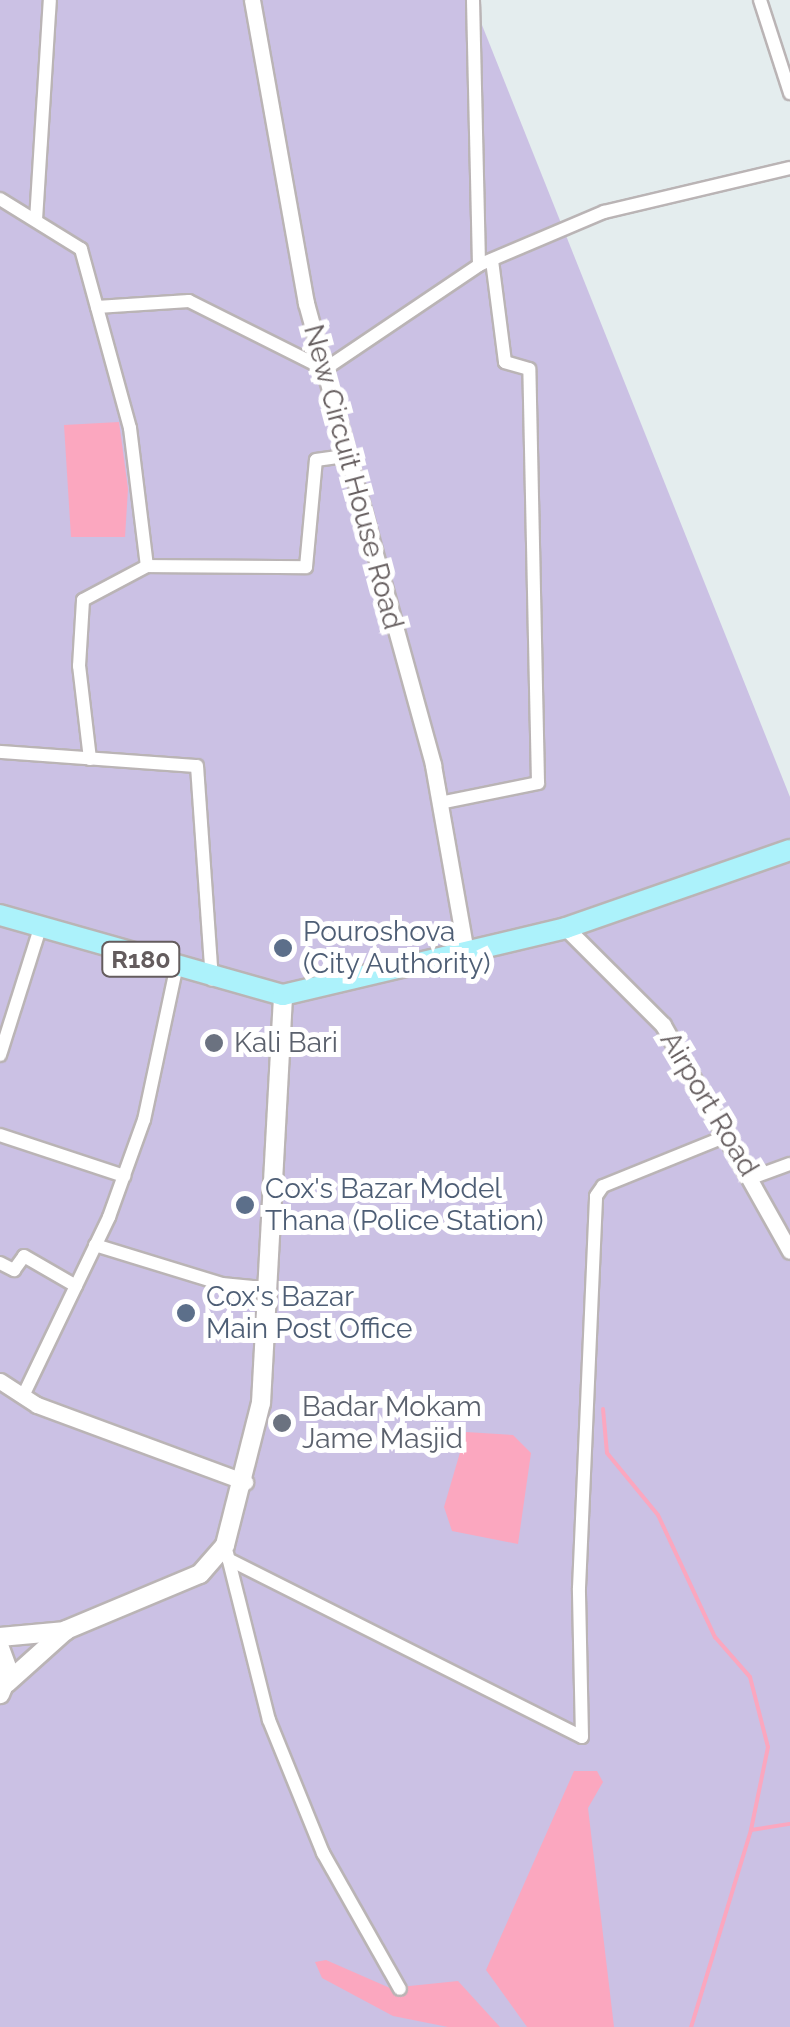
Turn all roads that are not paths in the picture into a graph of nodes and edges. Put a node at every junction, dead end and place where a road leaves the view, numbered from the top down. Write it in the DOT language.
graph roads {
  1 [pos="50,0"];
  2 [pos="252,0"];
  3 [pos="474,0"];
  4 [pos="760,0"];
  5 [pos="788,74"];
  6 [pos="790,93"];
  7 [pos="790,168"];
  8 [pos="0,199"];
  9 [pos="36,220"];
  10 [pos="485,263"];
  11 [pos="97,306"];
  12 [pos="325,368"];
  13 [pos="345,456"];
  14 [pos="148,566"];
  15 [pos="0,752"];
  16 [pos="90,759"];
  17 [pos="440,803"];
  18 [pos="790,850"];
  19 [pos="0,915"];
  20 [pos="40,928"];
  21 [pos="566,928"];
  22 [pos="466,952"];
  23 [pos="176,970"];
  24 [pos="212,980"];
  25 [pos="283,996"];
  26 [pos="0,1055"];
  27 [pos="0,1134"];
  28 [pos="727,1136"];
  29 [pos="790,1164"];
  30 [pos="124,1176"];
  31 [pos="754,1177"];
  32 [pos="96,1245"];
  33 [pos="790,1251"];
  34 [pos="0,1264"];
  35 [pos="76,1286"];
  36 [pos="263,1288"];
  37 [pos="0,1381"];
  38 [pos="23,1396"];
  39 [pos="245,1482"];
  40 [pos="227,1552"];
  41 [pos="66,1630"];
  42 [pos="0,1637"];
  43 [pos="0,1648"];
  44 [pos="3,1688"];
  45 [pos="400,1989"];
  1 -- 9 [label="street"];
  2 -- 12 [label="street, New Circuit House Road"];
  3 -- 10 [label="street"];
  4 -- 5 [label="street"];
  5 -- 6 [label="street"];
  7 -- 10 [label="street"];
  8 -- 9 [label="street"];
  9 -- 11 [label="street"];
  10 -- 12 [label="street"];
  10 -- 17 [label="street"];
  11 -- 12 [label="street"];
  11 -- 14 [label="street"];
  12 -- 13 [label="street, New Circuit House Road"];
  13 -- 14 [label="street"];
  13 -- 17 [label="street, New Circuit House Road"];
  14 -- 16 [label="street"];
  15 -- 16 [label="street"];
  16 -- 24 [label="street"];
  17 -- 22 [label="street, New Circuit House Road"];
  18 -- 21 [label="main road, R180"];
  19 -- 20 [label="main road, R180"];
  20 -- 23 [label="main road, R180"];
  20 -- 26 [label="street"];
  21 -- 22 [label="main road, R180"];
  21 -- 28 [label="street, Airport Road"];
  22 -- 25 [label="main road, R180"];
  23 -- 24 [label="main road, R180"];
  23 -- 30 [label="street"];
  24 -- 25 [label="main road, R180"];
  25 -- 36 [label="main road"];
  27 -- 30 [label="street"];
  28 -- 31 [label="street, Airport Road"];
  28 -- 40 [label="street"];
  29 -- 31 [label="street"];
  30 -- 32 [label="street"];
  31 -- 33 [label="street, Airport Road"];
  32 -- 35 [label="street"];
  32 -- 36 [label="street"];
  34 -- 35 [label="street"];
  35 -- 38 [label="street"];
  36 -- 39 [label="main road"];
  37 -- 38 [label="street"];
  38 -- 39 [label="street"];
  39 -- 40 [label="main road"];
  40 -- 41 [label="main road"];
  40 -- 45 [label="street"];
  41 -- 42 [label="main road"];
  41 -- 44 [label="main road"];
  43 -- 44 [label="main road"];
}
